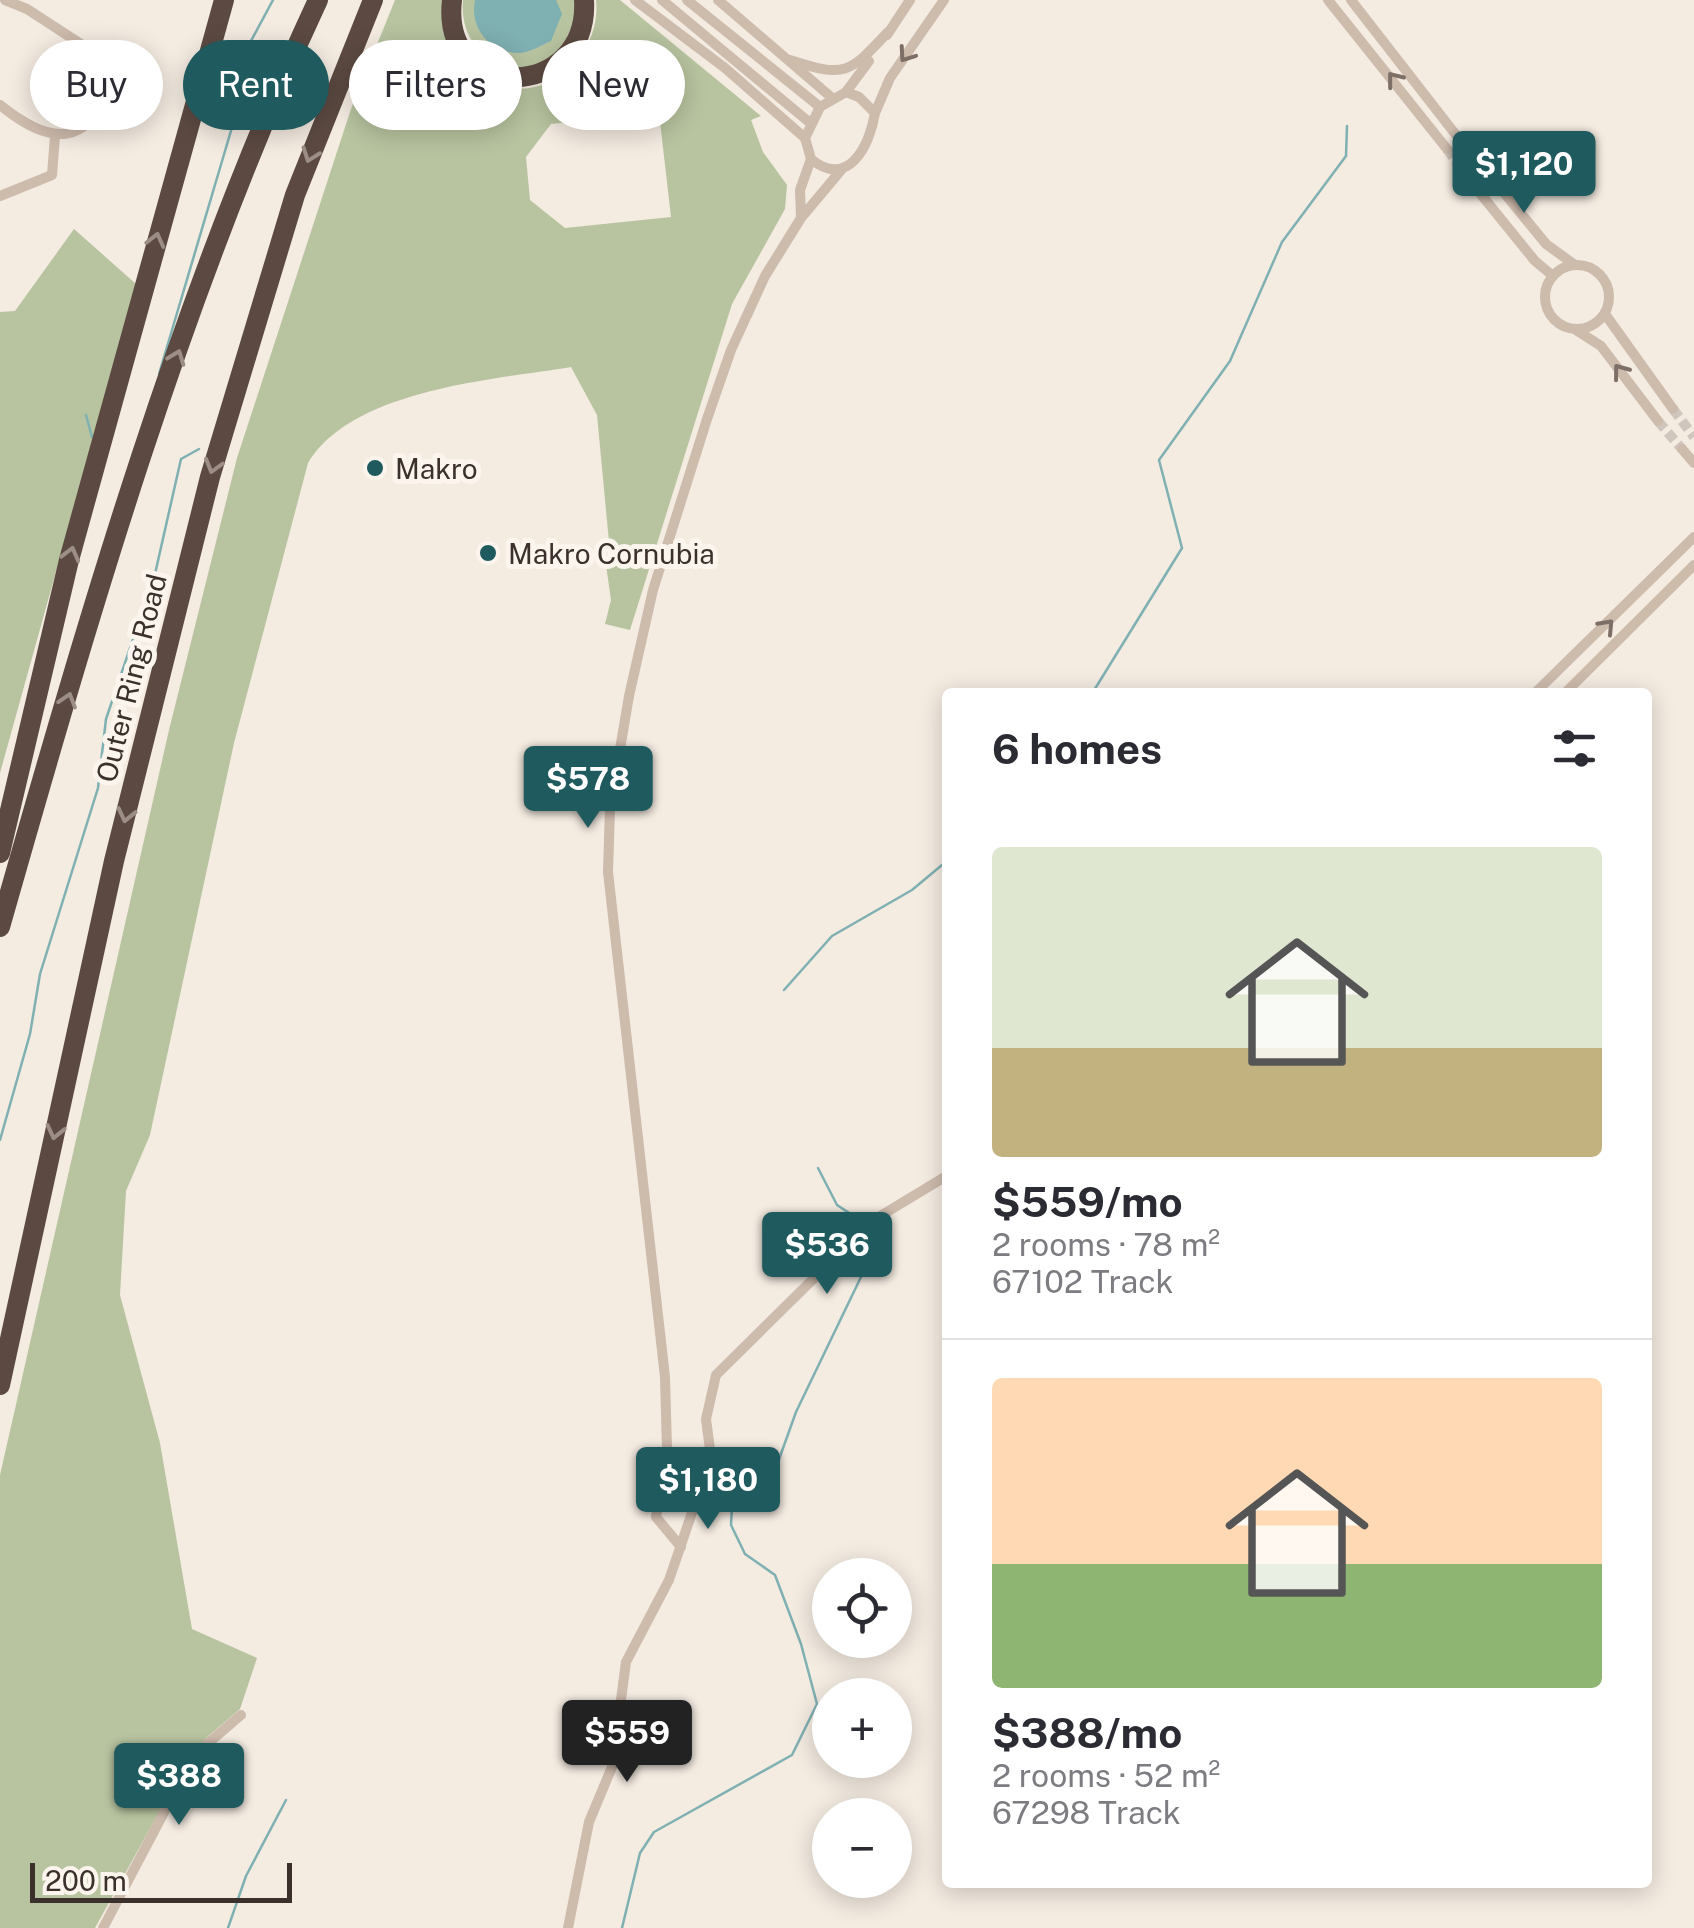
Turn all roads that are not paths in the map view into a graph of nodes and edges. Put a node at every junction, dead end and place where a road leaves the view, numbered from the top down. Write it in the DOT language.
graph roads {
  1 [pos="4,0"];
  2 [pos="224,0"];
  3 [pos="318,0"];
  4 [pos="373,0"];
  5 [pos="452,0"];
  6 [pos="584,0"];
  7 [pos="636,0"];
  8 [pos="662,0"];
  9 [pos="686,0"];
  10 [pos="718,0"];
  11 [pos="910,0"];
  12 [pos="944,0"];
  13 [pos="1328,0"];
  14 [pos="1351,0"];
  15 [pos="888,32"];
  16 [pos="784,58"];
  17 [pos="846,92"];
  18 [pos="831,97"];
  19 [pos="0,105"];
  20 [pos="820,106"];
  21 [pos="875,113"];
  22 [pos="809,122"];
  23 [pos="1456,135"];
  24 [pos="55,136"];
  25 [pos="807,148"];
  26 [pos="1448,149"];
  27 [pos="1484,167"];
  28 [pos="842,170"];
  29 [pos="1471,182"];
  30 [pos="0,196"];
  31 [pos="801,218"];
  32 [pos="1575,265"];
  33 [pos="1553,276"];
  34 [pos="1606,314"];
  35 [pos="1574,329"];
  36 [pos="1672,409"];
  37 [pos="1658,421"];
  38 [pos="1682,450"];
  39 [pos="1694,463"];
  40 [pos="1694,537"];
  41 [pos="1694,566"];
  42 [pos="1540,688"];
  43 [pos="1570,688"];
  44 [pos="0,853"];
  45 [pos="0,928"];
  46 [pos="942,1179"];
  47 [pos="0,1385"];
  48 [pos="682,1548"];
  49 [pos="241,1715"];
  50 [pos="102,1928"];
  51 [pos="568,1928"];
  1 -- 24 [label="street"];
  44 -- 2 [label="highway, one-way"];
  45 -- 3 [label="highway, Outer Ring Road, one-way"];
  4 -- 47 [label="highway, Outer Ring Road, one-way"];
  5 -- 6 [label="highway"];
  7 -- 25 [label="street"];
  8 -- 22 [label="street"];
  9 -- 20 [label="street"];
  10 -- 16 [label="street"];
  11 -- 15 [label="street"];
  12 -- 21 [label="street, one-way"];
  26 -- 13 [label="street, one-way"];
  14 -- 23 [label="street"];
  15 -- 16 [label="street"];
  15 -- 17 [label="street"];
  16 -- 18 [label="street"];
  17 -- 18 [label="street"];
  17 -- 21 [label="street"];
  18 -- 20 [label="street"];
  19 -- 24 [label="street"];
  20 -- 22 [label="street"];
  21 -- 28 [label="street"];
  22 -- 25 [label="street"];
  24 -- 30 [label="street"];
  25 -- 28 [label="street"];
  25 -- 31 [label="street"];
  27 -- 32 [label="street"];
  28 -- 31 [label="street"];
  29 -- 33 [label="street"];
  31 -- 48 [label="street"];
  32 -- 33 [label="street"];
  32 -- 34 [label="street"];
  33 -- 35 [label="street"];
  34 -- 35 [label="street"];
  34 -- 36 [label="street"];
  37 -- 35 [label="street, one-way"];
  38 -- 39 [label="street"];
  42 -- 40 [label="street, one-way"];
  41 -- 43 [label="street"];
  46 -- 48 [label="street"];
  48 -- 51 [label="street"];
  49 -- 50 [label="street"];
}
